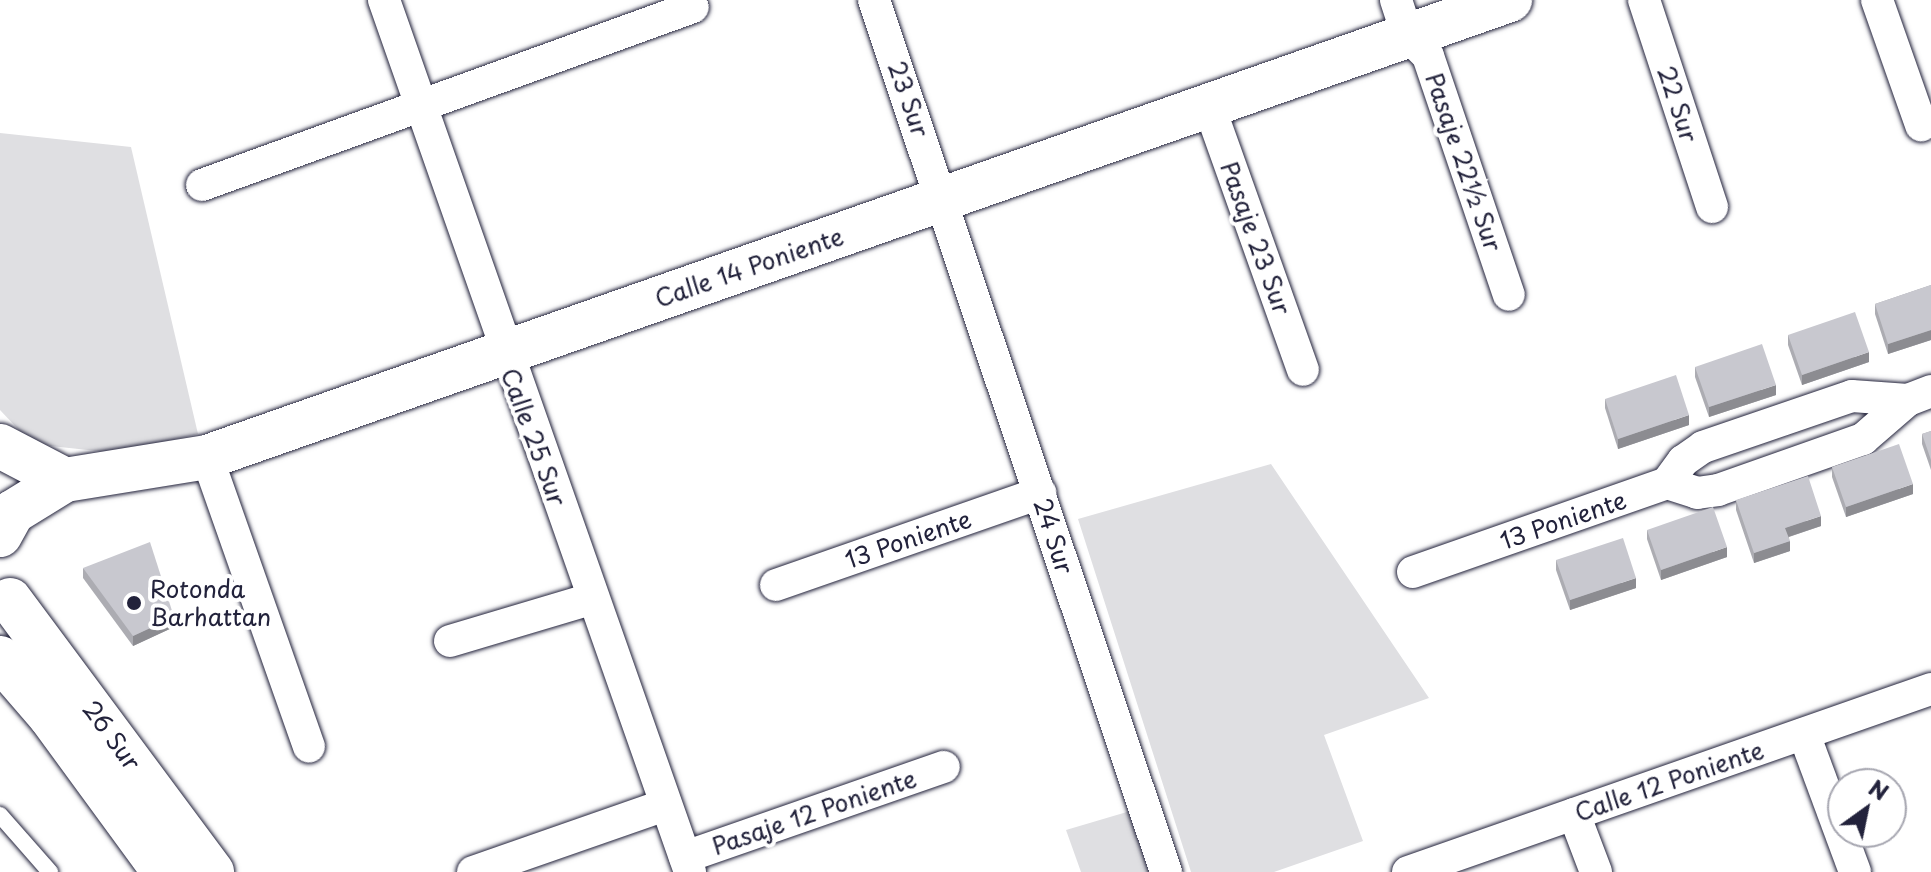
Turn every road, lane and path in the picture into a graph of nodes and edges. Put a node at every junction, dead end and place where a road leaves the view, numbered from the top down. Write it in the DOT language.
graph roads {
  1 [pos="384,0"];
  2 [pos="874,0"];
  3 [pos="1510,0"];
  4 [pos="1644,0"];
  5 [pos="1877,0"];
  6 [pos="693,7"];
  7 [pos="1402,18"];
  8 [pos="420,106"];
  9 [pos="1209,106"];
  10 [pos="1921,125"];
  11 [pos="202,185"];
  12 [pos="943,199"];
  13 [pos="1712,207"];
  14 [pos="1509,295"];
  15 [pos="504,353"];
  16 [pos="1303,370"];
  17 [pos="1919,396"];
  18 [pos="0,446"];
  19 [pos="207,457"];
  20 [pos="65,480"];
  21 [pos="1667,483"];
  22 [pos="1040,493"];
  23 [pos="0,535"];
  24 [pos="1413,572"];
  25 [pos="776,585"];
  26 [pos="3,597"];
  27 [pos="591,599"];
  28 [pos="450,641"];
  29 [pos="0,658"];
  30 [pos="1931,689"];
  31 [pos="1804,734"];
  32 [pos="309,747"];
  33 [pos="944,767"];
  34 [pos="665,805"];
  35 [pos="1574,814"];
  36 [pos="0,815"];
  37 [pos="688,864"];
  38 [pos="50,872"];
  39 [pos="164,872"];
  40 [pos="212,872"];
  41 [pos="473,872"];
  42 [pos="1166,872"];
  43 [pos="1408,872"];
  44 [pos="1596,872"];
  45 [pos="1855,872"];
  1 -- 8 [label="street, Calle 25 Sur"];
  2 -- 12 [label="street, 23 Sur"];
  3 -- 7 [label="street, Calle 14 Poniente"];
  4 -- 13 [label="street, 22 Sur"];
  5 -- 10 [label="street"];
  6 -- 8 [label="street"];
  7 -- 9 [label="street, Calle 14 Poniente"];
  7 -- 14 [label="street, Pasaje 22½ Sur"];
  8 -- 11 [label="street"];
  8 -- 15 [label="street, Calle 25 Sur"];
  9 -- 12 [label="street, Calle 14 Poniente"];
  9 -- 16 [label="street, Pasaje 23 Sur"];
  12 -- 15 [label="street, Calle 14 Poniente"];
  12 -- 22 [label="street, 24 Sur"];
  15 -- 19 [label="street, Calle 14 Poniente"];
  15 -- 27 [label="street, Calle 25 Sur"];
  17 -- 21 [label="street, 13 Poniente"];
  17 -- 21 [label="street, 13 Poniente"];
  18 -- 20 [label="street"];
  19 -- 20 [label="street, Calle 14 Poniente"];
  19 -- 32 [label="street"];
  20 -- 23 [label="street, Calle 14 Poniente"];
  21 -- 24 [label="street, 13 Poniente"];
  22 -- 25 [label="street, 13 Poniente"];
  22 -- 42 [label="street, 24 Sur"];
  26 -- 40 [label="street, 26 Sur"];
  27 -- 28 [label="street"];
  27 -- 34 [label="street, Calle 25 Sur"];
  29 -- 39 [label="street, 26 Sur"];
  30 -- 31 [label="street, Calle 12 Poniente"];
  31 -- 35 [label="street, Calle 12 Poniente"];
  31 -- 45 [label="street"];
  33 -- 37 [label="street, Pasaje 12 Poniente"];
  34 -- 37 [label="street, Calle 25 Sur"];
  34 -- 41 [label="street"];
  35 -- 43 [label="street, Calle 12 Poniente"];
  35 -- 44 [label="street"];
  36 -- 38 [label="lane"];
}
